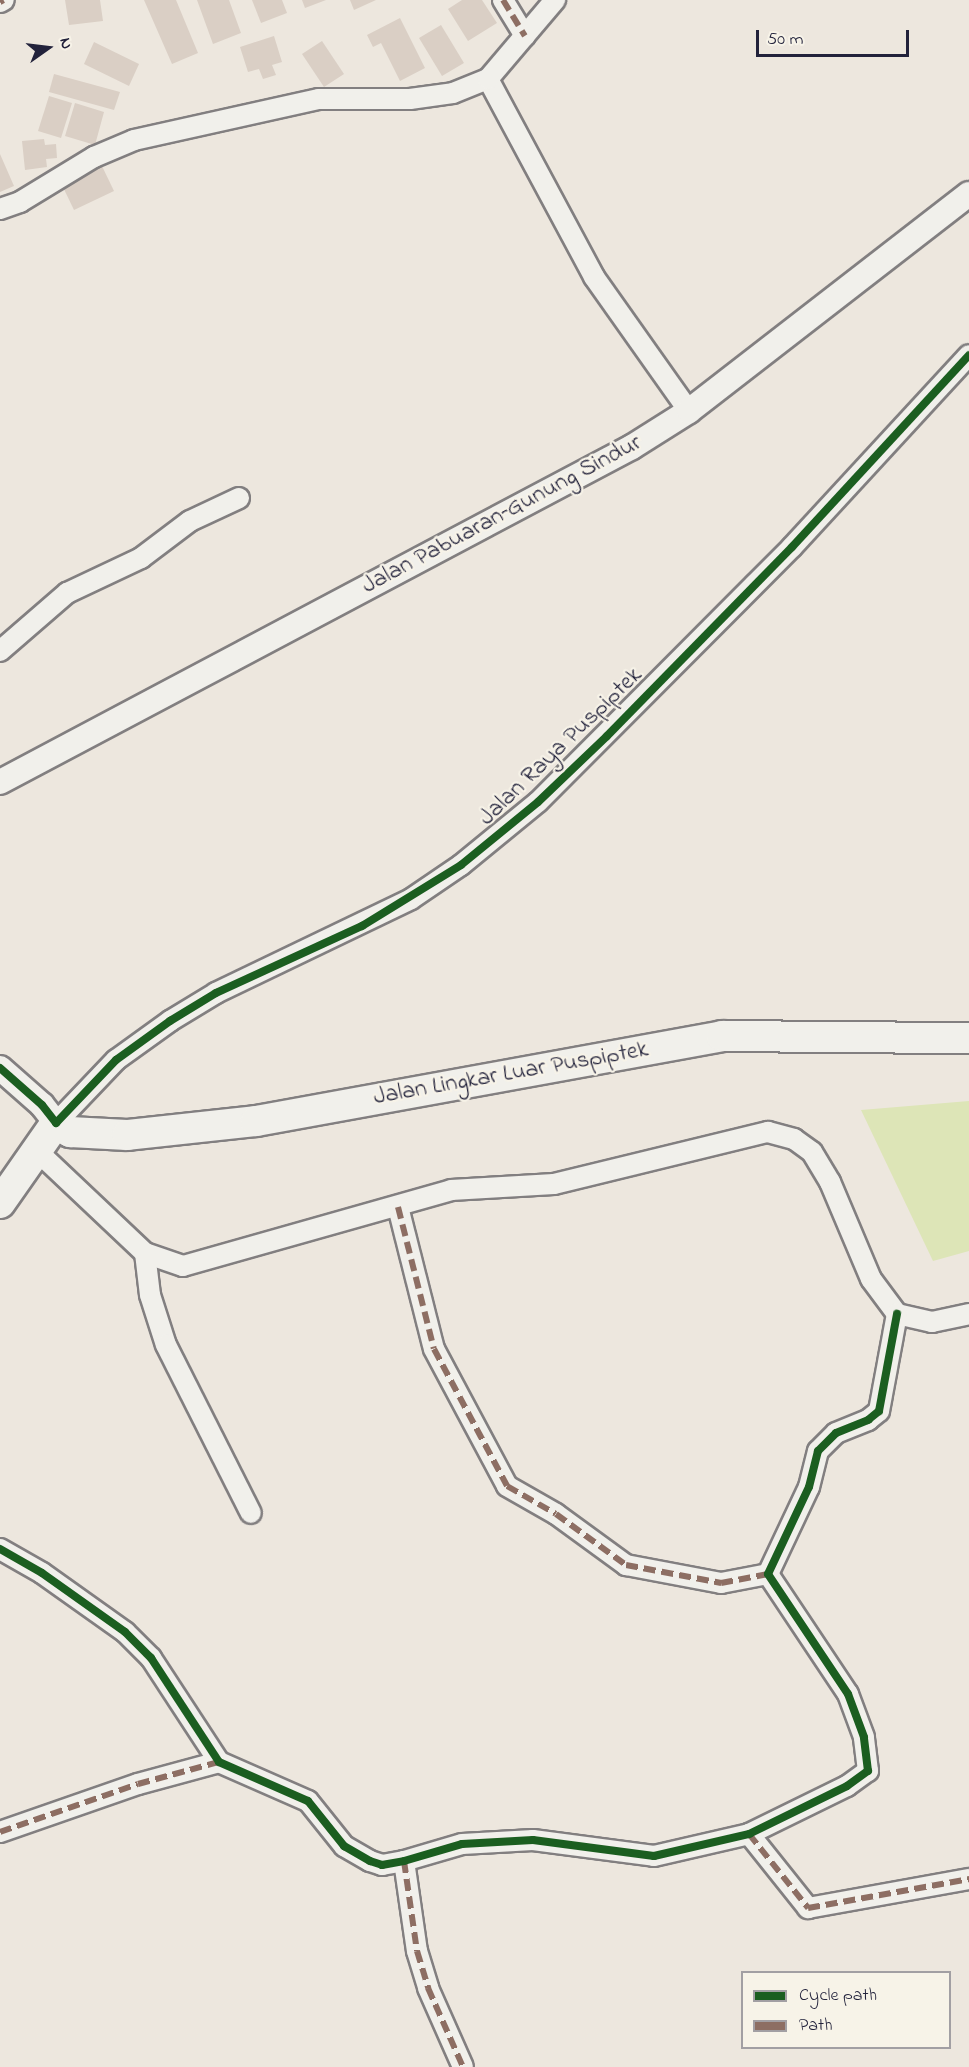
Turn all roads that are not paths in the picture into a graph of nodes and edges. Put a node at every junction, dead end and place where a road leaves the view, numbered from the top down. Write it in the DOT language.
graph roads {
  1 [pos="503,0"];
  2 [pos="555,0"];
  3 [pos="525,36"];
  4 [pos="488,79"];
  5 [pos="969,194"];
  6 [pos="0,208"];
  7 [pos="969,355"];
  8 [pos="689,411"];
  9 [pos="239,498"];
  10 [pos="0,651"];
  11 [pos="0,782"];
  12 [pos="969,1038"];
  13 [pos="0,1068"];
  14 [pos="56,1123"];
  15 [pos="36,1150"];
  16 [pos="0,1203"];
  17 [pos="398,1208"];
  18 [pos="145,1253"];
  19 [pos="897,1314"];
  20 [pos="969,1314"];
  21 [pos="251,1513"];
  22 [pos="0,1550"];
  23 [pos="768,1574"];
  24 [pos="219,1762"];
  25 [pos="0,1832"];
  26 [pos="749,1834"];
  27 [pos="404,1861"];
  28 [pos="969,1879"];
  29 [pos="463,2067"];
  1 -- 3 [label="street"];
  2 -- 3 [label="street"];
  3 -- 4 [label="street"];
  4 -- 6 [label="street"];
  4 -- 8 [label="street"];
  5 -- 8 [label="street, Jalan Pabuaran–Gunung Sindur"];
  7 -- 14 [label="street, Jalan Raya Puspiptek"];
  8 -- 11 [label="street, Jalan Pabuaran–Gunung Sindur"];
  9 -- 10 [label="street"];
  12 -- 14 [label="main road, Jalan Lingkar Luar Puspiptek"];
  13 -- 14 [label="street"];
  14 -- 15 [label="main road, Jalan Raya Puspiptek"];
  15 -- 16 [label="main road, Jalan Raya Puspiptek"];
  15 -- 18 [label="street"];
  17 -- 18 [label="street"];
  17 -- 19 [label="street"];
  17 -- 23 [label="street"];
  18 -- 21 [label="street"];
  19 -- 20 [label="street"];
  19 -- 23 [label="street"];
  22 -- 24 [label="street"];
  23 -- 26 [label="street"];
  24 -- 25 [label="street"];
  24 -- 27 [label="street"];
  26 -- 27 [label="street"];
  26 -- 28 [label="street"];
  27 -- 29 [label="street"];
}
